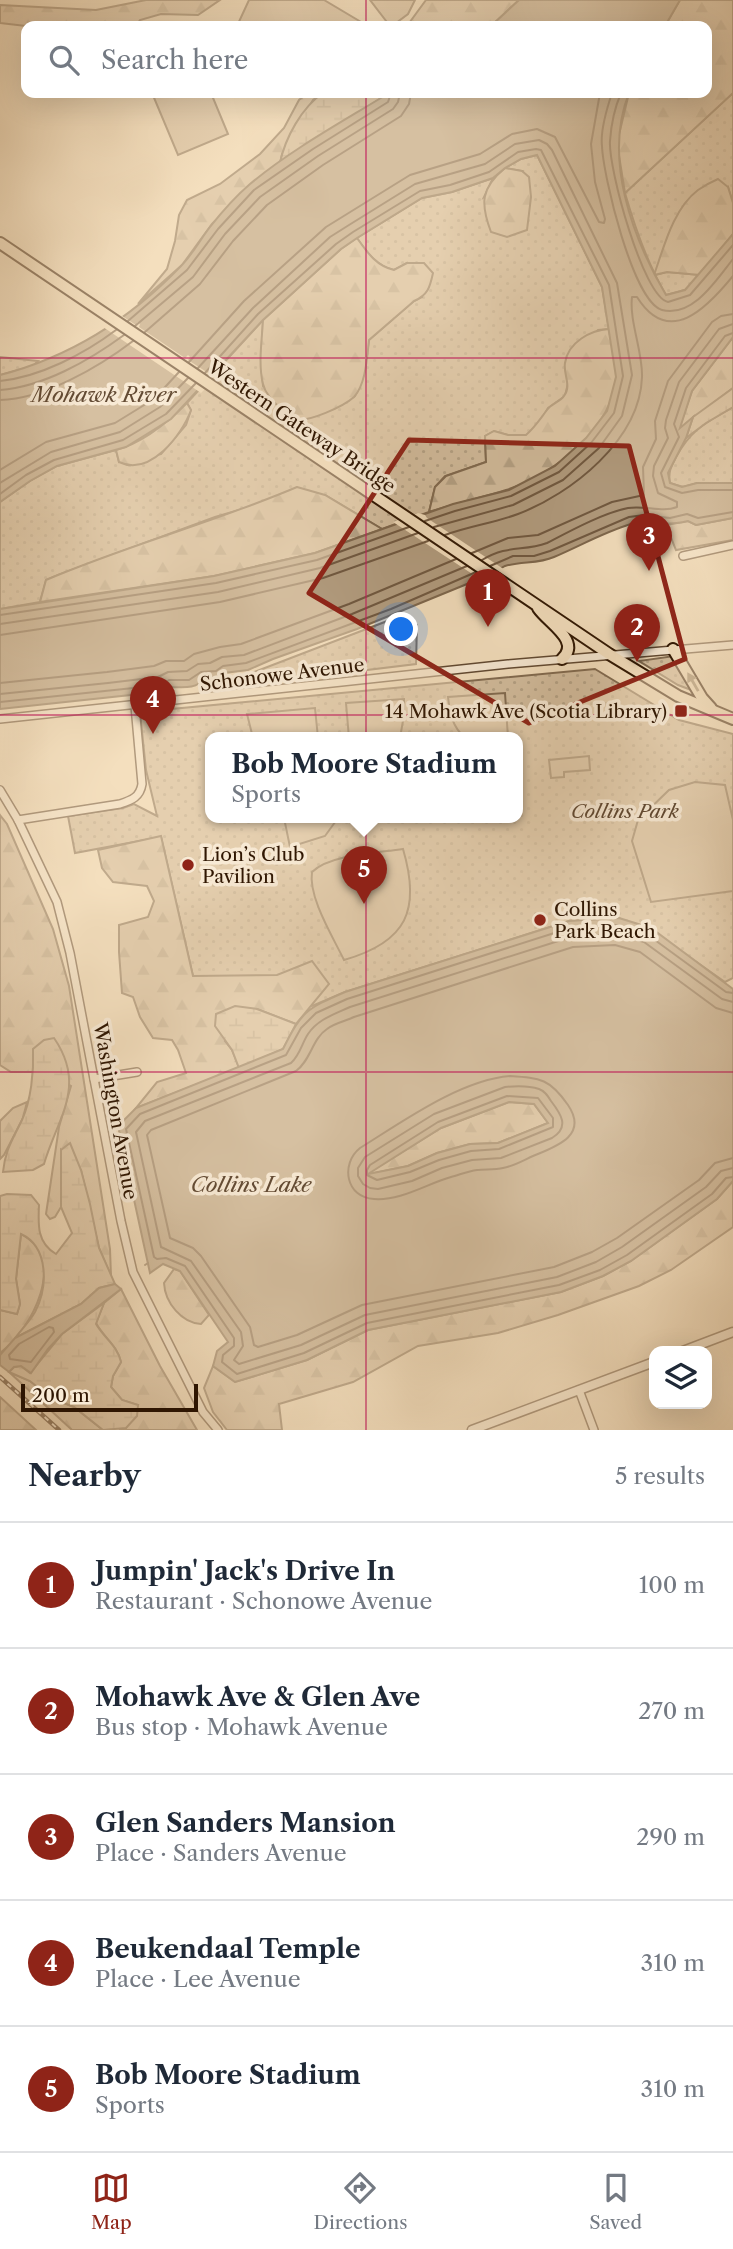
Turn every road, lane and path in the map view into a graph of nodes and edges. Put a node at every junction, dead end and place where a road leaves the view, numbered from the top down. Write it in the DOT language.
graph roads {
  1 [pos="0,243"];
  2 [pos="733,545"];
  3 [pos="683,556"];
  4 [pos="535,603"];
  5 [pos="733,645"];
  6 [pos="673,649"];
  7 [pos="609,654"];
  8 [pos="562,659"];
  9 [pos="135,706"];
  10 [pos="716,712"];
  11 [pos="0,719"];
  12 [pos="733,719"];
  13 [pos="0,790"];
  14 [pos="18,820"];
  15 [pos="137,1072"];
  16 [pos="94,1079"];
  17 [pos="733,1332"];
  18 [pos="696,1346"];
  19 [pos="649,1364"];
  20 [pos="579,1390"];
  21 [pos="218,1430"];
  22 [pos="472,1430"];
  23 [pos="594,1430"];
  1 -- 4 [label="main road, Western Gateway Bridge"];
  2 -- 3 [label="street"];
  4 -- 7 [label="main road"];
  4 -- 8 [label="main road"];
  5 -- 6 [label="street, Schonowe Avenue"];
  6 -- 7 [label="street, Schonowe Avenue"];
  10 -- 6 [label="main road, one-way"];
  7 -- 8 [label="street, Schonowe Avenue"];
  7 -- 10 [label="main road"];
  8 -- 9 [label="street, Schonowe Avenue"];
  9 -- 11 [label="street, Schonowe Avenue"];
  9 -- 14 [label="street"];
  10 -- 12 [label="main road"];
  13 -- 14 [label="street, Washington Avenue"];
  14 -- 16 [label="street, Washington Avenue"];
  15 -- 16 [label="street"];
  16 -- 21 [label="street, Washington Avenue"];
  17 -- 18 [label="street"];
  19 -- 20 [label="street"];
  20 -- 22 [label="street"];
  20 -- 23 [label="street"];
}
